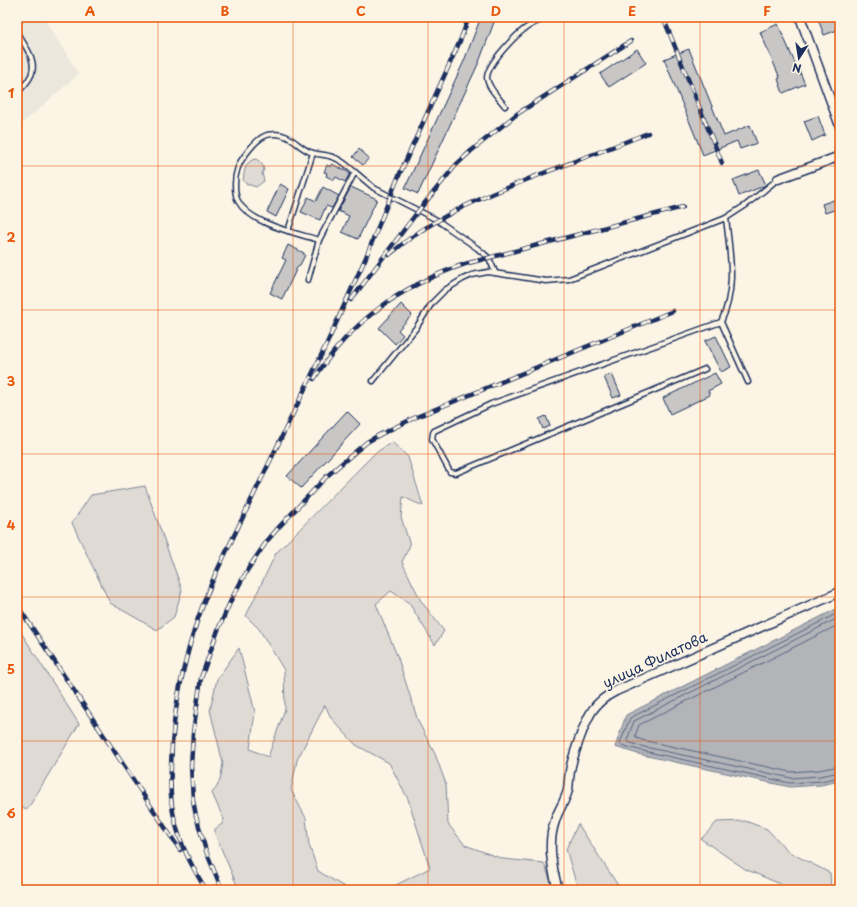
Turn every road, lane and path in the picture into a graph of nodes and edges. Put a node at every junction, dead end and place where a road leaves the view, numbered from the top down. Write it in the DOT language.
graph roads {
  1 [pos="548,17"];
  2 [pos="800,17"];
  3 [pos="17,32"];
  4 [pos="17,93"];
  5 [pos="505,106"];
  6 [pos="840,126"];
  7 [pos="313,153"];
  8 [pos="840,156"];
  9 [pos="355,172"];
  10 [pos="778,179"];
  11 [pos="726,218"];
  12 [pos="288,231"];
  13 [pos="319,240"];
  14 [pos="495,272"];
  15 [pos="308,280"];
  16 [pos="721,322"];
  17 [pos="704,369"];
  18 [pos="373,380"];
  19 [pos="748,382"];
  20 [pos="840,592"];
  21 [pos="558,890"];
  1 -- 5 [label="lane"];
  2 -- 6 [label="street"];
  3 -- 4 [label="lane"];
  7 -- 9 [label="lane"];
  7 -- 12 [label="lane"];
  7 -- 12 [label="lane"];
  8 -- 10 [label="street"];
  9 -- 13 [label="lane"];
  9 -- 14 [label="lane"];
  10 -- 11 [label="lane"];
  11 -- 14 [label="lane"];
  11 -- 16 [label="lane"];
  12 -- 13 [label="lane"];
  13 -- 15 [label="lane"];
  14 -- 18 [label="lane"];
  16 -- 17 [label="lane"];
  16 -- 19 [label="lane"];
  20 -- 21 [label="street, улица Филатова"];
}
